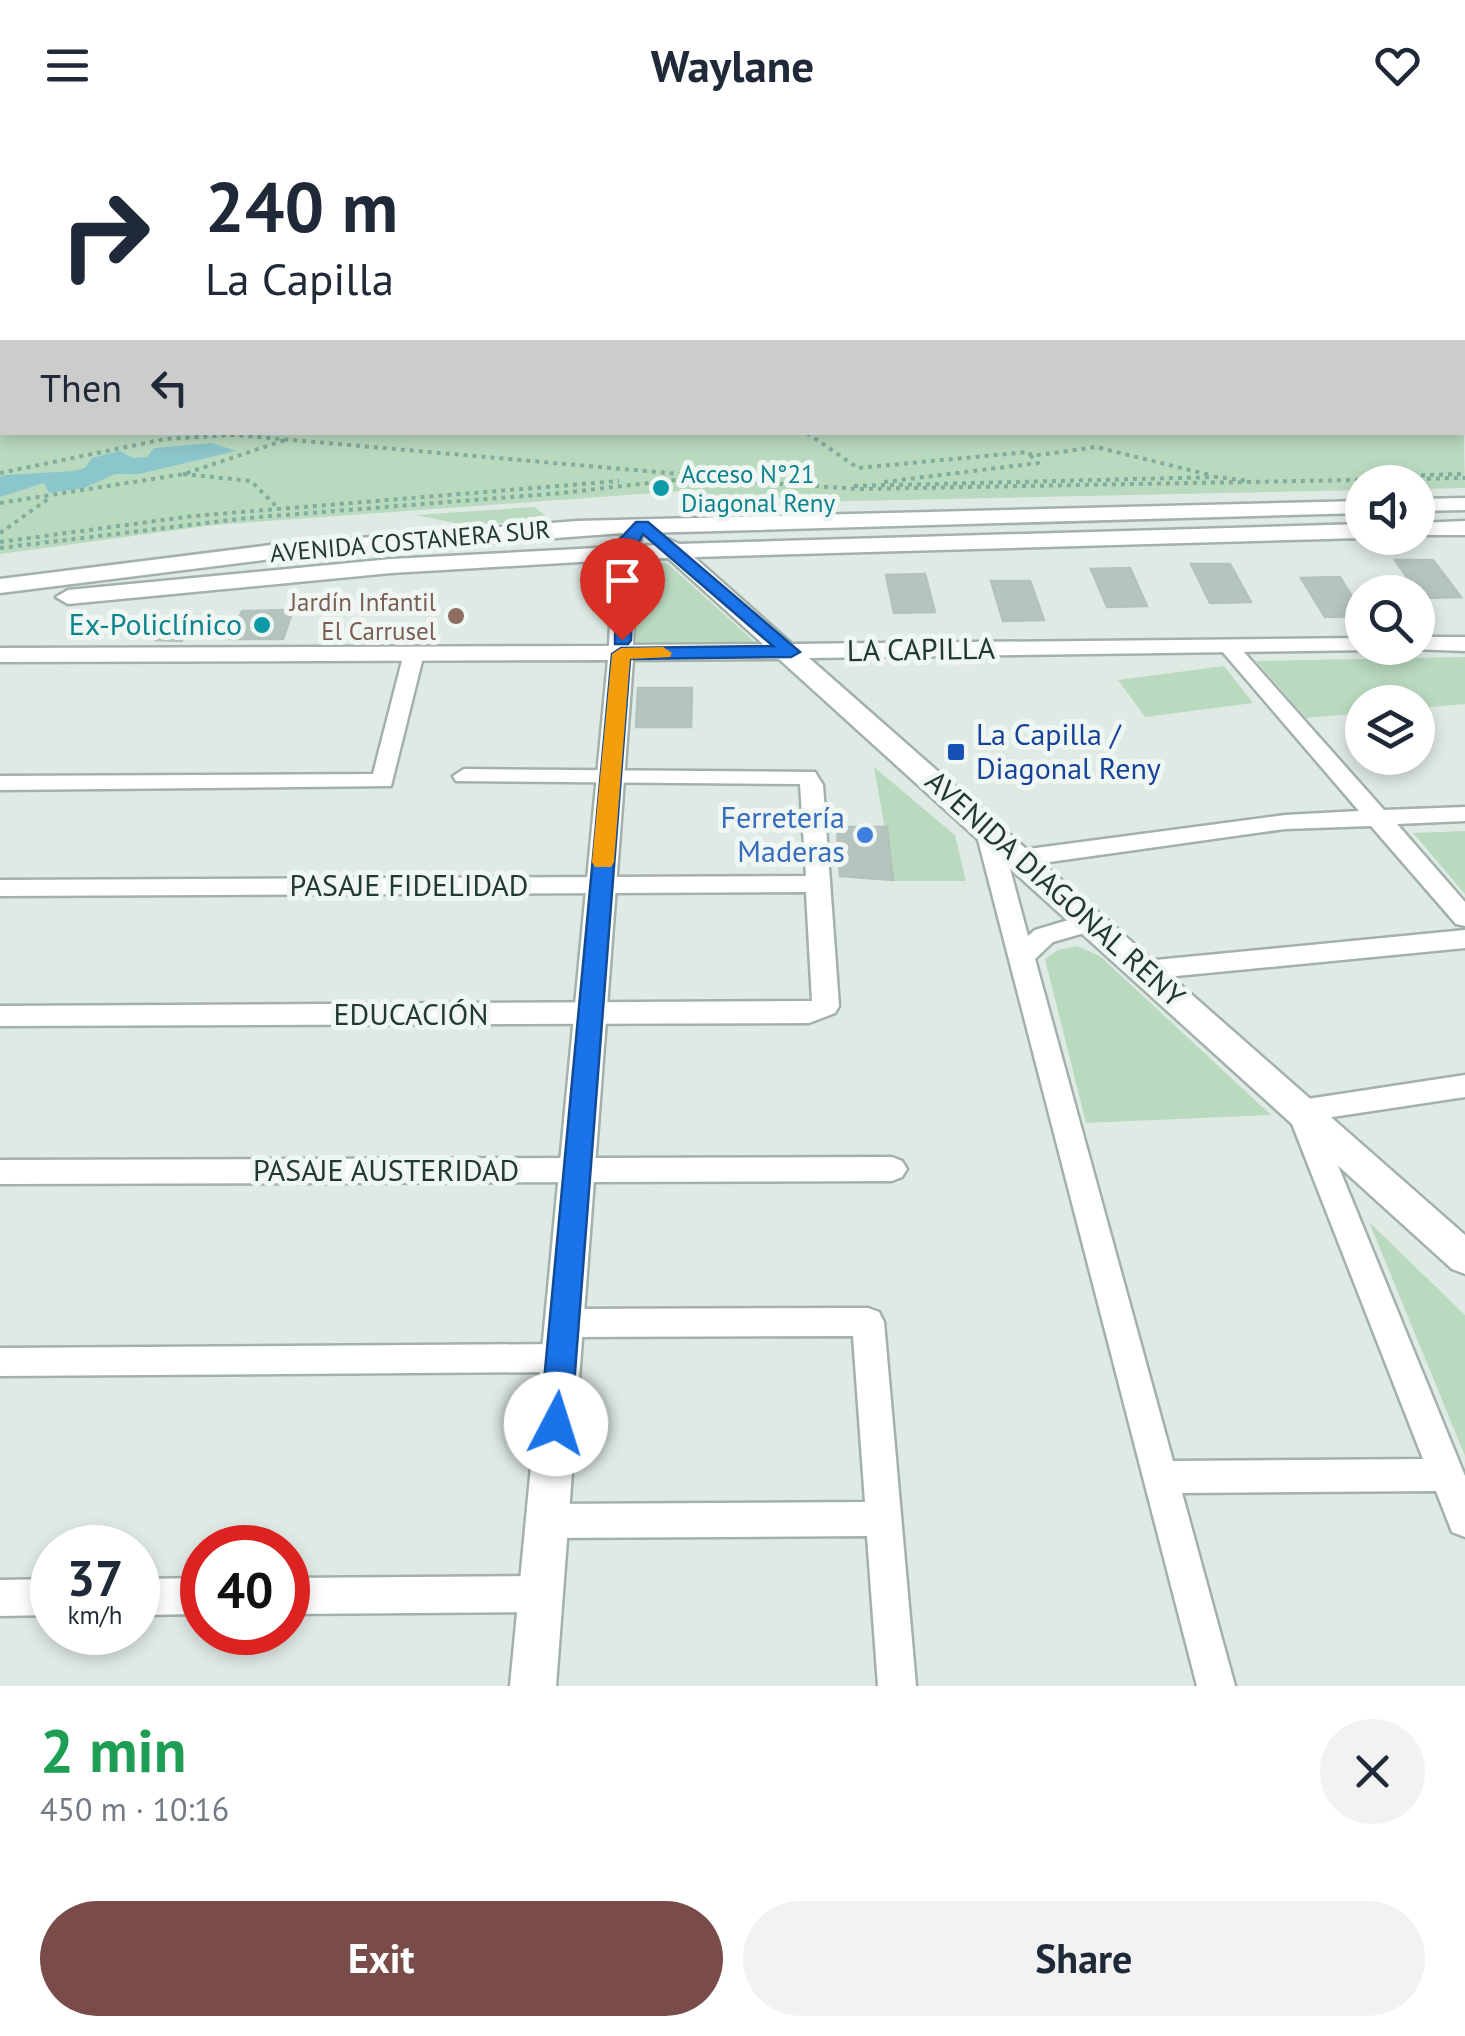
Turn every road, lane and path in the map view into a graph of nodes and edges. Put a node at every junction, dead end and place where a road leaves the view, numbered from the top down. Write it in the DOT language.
graph roads {
  1 [pos="220,435"];
  2 [pos="247,435"];
  3 [pos="808,435"];
  4 [pos="287,438"];
  5 [pos="1031,456"];
  6 [pos="175,473"];
  7 [pos="0,474"];
  8 [pos="691,475"];
  9 [pos="1465,476"];
  10 [pos="1218,477"];
  11 [pos="854,486"];
  12 [pos="50,497"];
  13 [pos="0,503"];
  14 [pos="1465,504"];
  15 [pos="1435,505"];
  16 [pos="1345,508"];
  17 [pos="278,509"];
  18 [pos="1262,510"];
  19 [pos="1197,511"];
  20 [pos="642,525"];
  21 [pos="1465,528"];
  22 [pos="1435,529"];
  23 [pos="1345,532"];
  24 [pos="0,534"];
  25 [pos="1276,534"];
  26 [pos="1212,536"];
  27 [pos="0,545"];
  28 [pos="625,551"];
  29 [pos="674,551"];
  30 [pos="0,586"];
  31 [pos="0,606"];
  32 [pos="1435,644"];
  33 [pos="1465,644"];
  34 [pos="1345,645"];
  35 [pos="1228,646"];
  36 [pos="791,652"];
  37 [pos="414,653"];
  38 [pos="621,654"];
  39 [pos="2,660"];
  40 [pos="610,775"];
  41 [pos="464,776"];
  42 [pos="0,783"];
  43 [pos="1465,814"];
  44 [pos="1375,816"];
  45 [pos="988,828"];
  46 [pos="1021,858"];
  47 [pos="819,884"];
  48 [pos="601,885"];
  49 [pos="0,888"];
  50 [pos="1465,918"];
  51 [pos="1092,922"];
  52 [pos="1465,939"];
  53 [pos="1023,954"];
  54 [pos="1145,970"];
  55 [pos="590,1014"];
  56 [pos="0,1016"];
  57 [pos="1465,1086"];
  58 [pos="1301,1111"];
  59 [pos="892,1169"];
  60 [pos="577,1170"];
  61 [pos="0,1172"];
  62 [pos="1465,1258"];
  63 [pos="563,1341"];
  64 [pos="0,1362"];
  65 [pos="1447,1475"];
  66 [pos="1161,1477"];
  67 [pos="884,1519"];
  68 [pos="1465,1520"];
  69 [pos="547,1522"];
  70 [pos="541,1594"];
  71 [pos="310,1596"];
  72 [pos="30,1597"];
  73 [pos="0,1598"];
  74 [pos="533,1686"];
  75 [pos="896,1686"];
  76 [pos="1216,1686"];
  1 -- 7 [label="path"];
  2 -- 4 [label="path"];
  3 -- 5 [label="path"];
  4 -- 6 [label="path"];
  4 -- 8 [label="path"];
  5 -- 10 [label="path"];
  5 -- 11 [label="path"];
  6 -- 12 [label="path"];
  6 -- 17 [label="path"];
  8 -- 11 [label="path"];
  8 -- 17 [label="path"];
  9 -- 10 [label="path"];
  9 -- 27 [label="path"];
  10 -- 11 [label="path"];
  12 -- 13 [label="path"];
  12 -- 24 [label="path"];
  14 -- 15 [label="street"];
  16 -- 18 [label="street, AVENIDA COSTANERA SUR"];
  17 -- 27 [label="path"];
  18 -- 19 [label="street, AVENIDA COSTANERA SUR"];
  18 -- 25 [label="street"];
  19 -- 20 [label="street, AVENIDA COSTANERA SUR"];
  19 -- 26 [label="street"];
  20 -- 28 [label="street"];
  20 -- 29 [label="street, AVENIDA DIAGONAL RENY"];
  20 -- 30 [label="street, AVENIDA COSTANERA SUR"];
  21 -- 22 [label="street"];
  23 -- 25 [label="street, AVENIDA COSTANERA SUR"];
  25 -- 26 [label="street, AVENIDA COSTANERA SUR"];
  26 -- 29 [label="street, AVENIDA COSTANERA SUR"];
  28 -- 29 [label="street, AVENIDA COSTANERA SUR"];
  28 -- 31 [label="street, AVENIDA COSTANERA SUR"];
  28 -- 38 [label="street"];
  29 -- 36 [label="street, AVENIDA DIAGONAL RENY"];
  32 -- 33 [label="street"];
  34 -- 35 [label="street, LA CAPILLA"];
  35 -- 36 [label="street, LA CAPILLA"];
  35 -- 44 [label="street"];
  36 -- 38 [label="street, LA CAPILLA"];
  36 -- 45 [label="street, AVENIDA DIAGONAL RENY"];
  37 -- 38 [label="street, LA CAPILLA"];
  37 -- 39 [label="street, LA CAPILLA"];
  37 -- 42 [label="street"];
  38 -- 40 [label="street"];
  40 -- 41 [label="street"];
  40 -- 47 [label="street"];
  40 -- 48 [label="street"];
  43 -- 44 [label="street"];
  44 -- 46 [label="street"];
  44 -- 50 [label="street"];
  45 -- 46 [label="street, AVENIDA DIAGONAL RENY"];
  45 -- 53 [label="street"];
  46 -- 51 [label="street, AVENIDA DIAGONAL RENY"];
  47 -- 48 [label="street, PASAJE FIDELIDAD"];
  47 -- 55 [label="street, EDUCACIÓN"];
  48 -- 49 [label="street, PASAJE FIDELIDAD"];
  48 -- 55 [label="street"];
  51 -- 53 [label="street"];
  51 -- 54 [label="street, AVENIDA DIAGONAL RENY"];
  52 -- 54 [label="street"];
  53 -- 66 [label="street"];
  54 -- 58 [label="street, AVENIDA DIAGONAL RENY"];
  55 -- 56 [label="street, EDUCACIÓN"];
  55 -- 60 [label="street"];
  57 -- 58 [label="street"];
  58 -- 62 [label="street, AVENIDA DIAGONAL RENY"];
  58 -- 65 [label="street"];
  59 -- 60 [label="street, PASAJE AUSTERIDAD"];
  60 -- 61 [label="street, PASAJE AUSTERIDAD"];
  60 -- 63 [label="street"];
  63 -- 64 [label="street"];
  63 -- 67 [label="street"];
  63 -- 69 [label="street"];
  65 -- 66 [label="street"];
  65 -- 68 [label="street"];
  66 -- 76 [label="street"];
  67 -- 69 [label="street"];
  67 -- 75 [label="street"];
  69 -- 70 [label="street"];
  70 -- 71 [label="street"];
  70 -- 74 [label="street"];
  72 -- 73 [label="street"];
}
